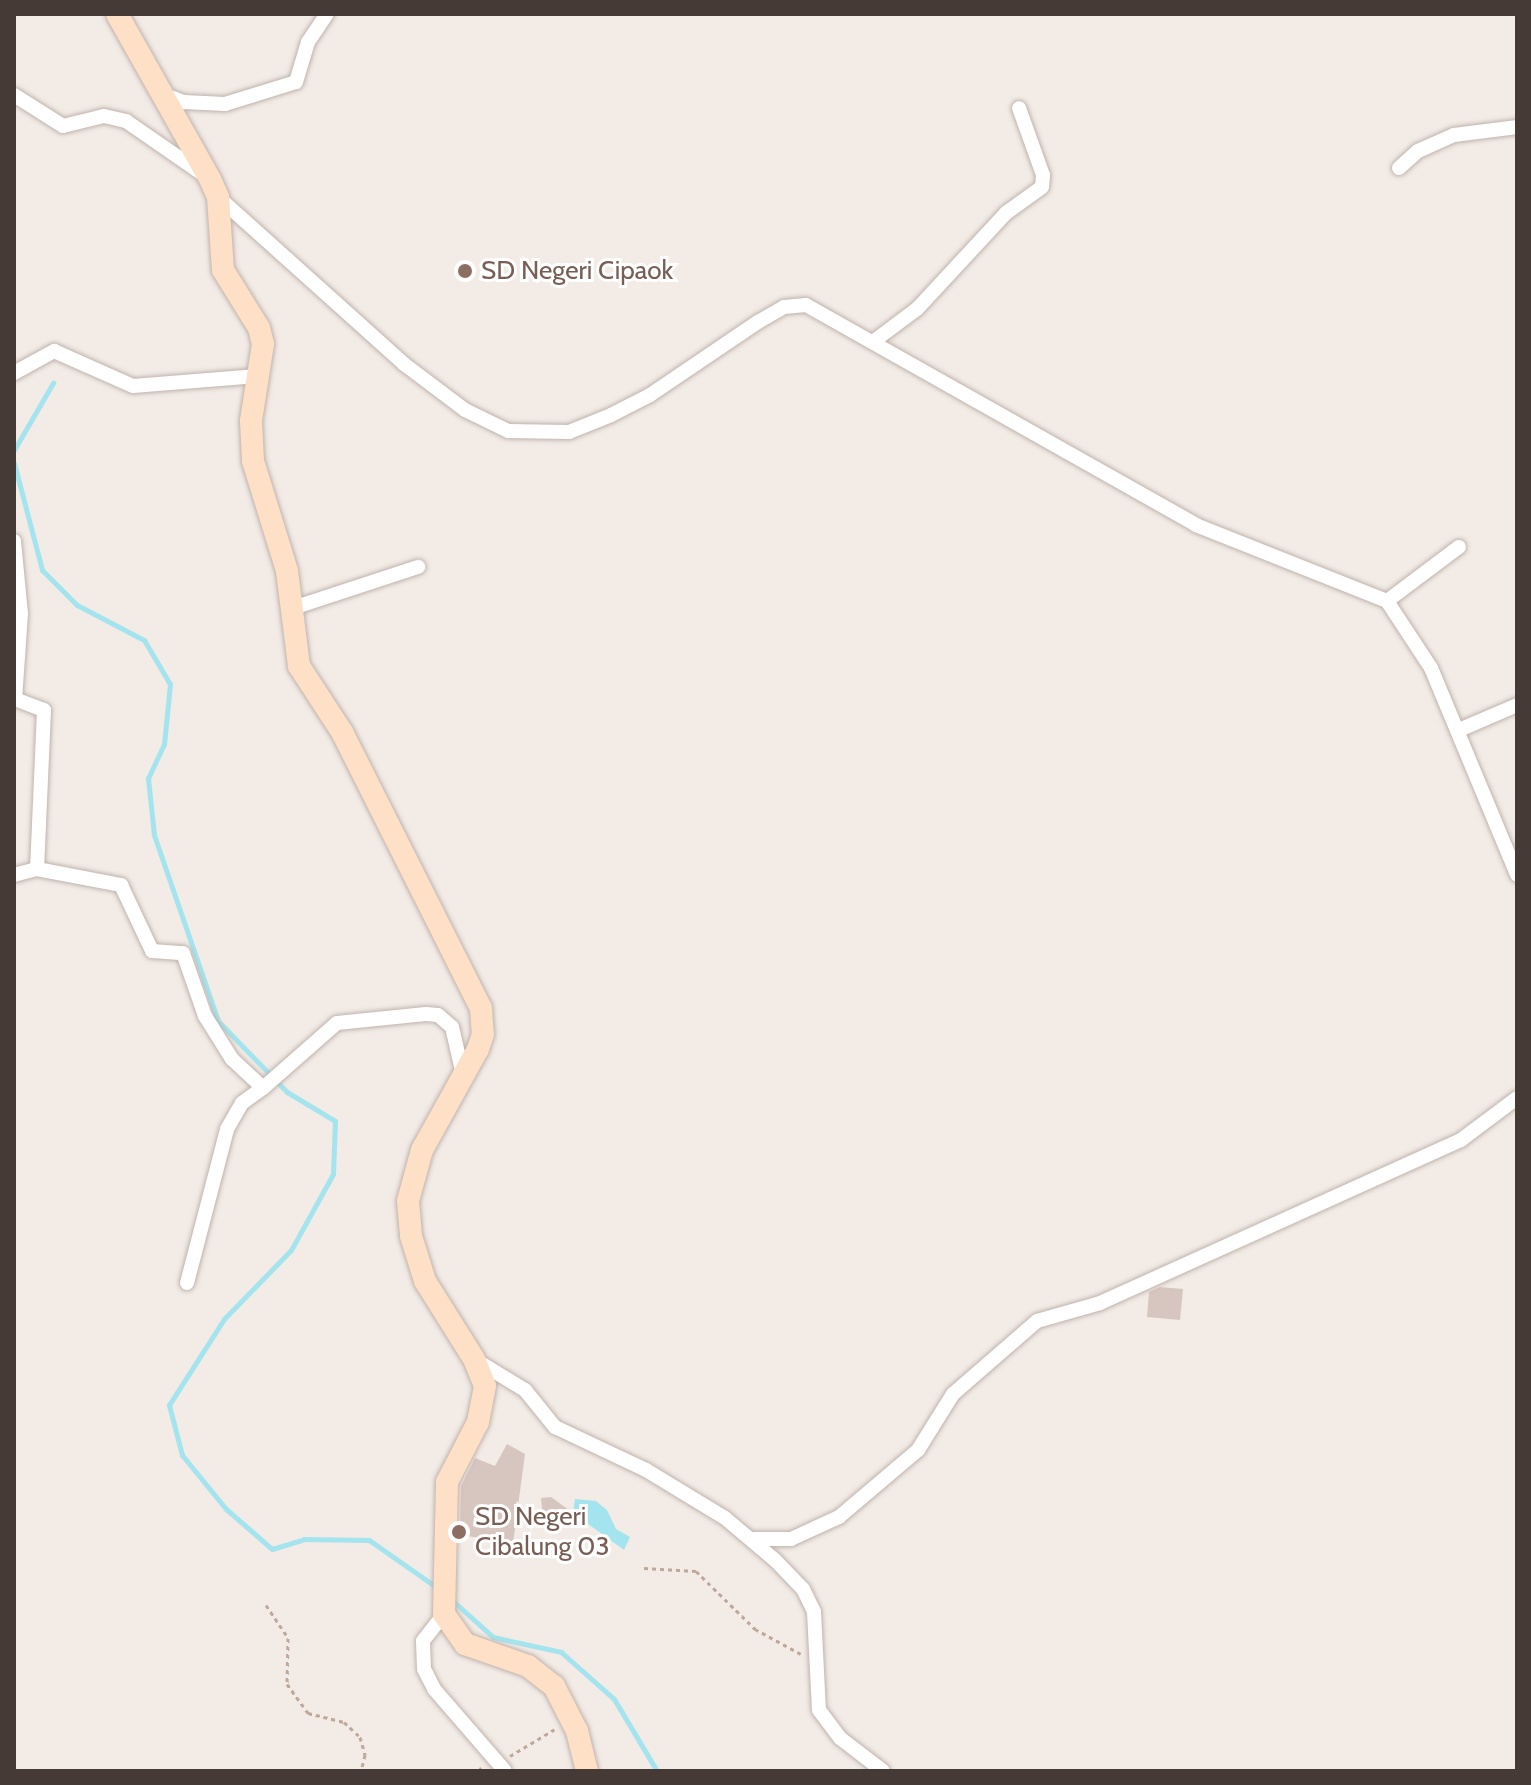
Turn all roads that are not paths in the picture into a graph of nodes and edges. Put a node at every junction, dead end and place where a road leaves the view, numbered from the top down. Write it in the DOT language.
graph roads {
  1 [pos="117,14"];
  2 [pos="327,14"];
  3 [pos="160,92"];
  4 [pos="14,95"];
  5 [pos="1019,108"];
  6 [pos="1517,127"];
  7 [pos="1399,168"];
  8 [pos="214,188"];
  9 [pos="874,341"];
  10 [pos="14,373"];
  11 [pos="258,376"];
  12 [pos="14,541"];
  13 [pos="1459,547"];
  14 [pos="418,567"];
  15 [pos="1387,601"];
  16 [pos="293,608"];
  17 [pos="1517,705"];
  18 [pos="1459,730"];
  19 [pos="37,869"];
  20 [pos="14,875"];
  21 [pos="1517,875"];
  22 [pos="463,1075"];
  23 [pos="269,1083"];
  24 [pos="1517,1098"];
  25 [pos="187,1283"];
  26 [pos="474,1359"];
  27 [pos="754,1539"];
  28 [pos="443,1610"];
  29 [pos="497,1768"];
  30 [pos="587,1771"];
  31 [pos="883,1771"];
  1 -- 3 [label="street"];
  2 -- 3 [label="street"];
  3 -- 8 [label="street"];
  4 -- 8 [label="street"];
  5 -- 9 [label="street"];
  6 -- 7 [label="street"];
  8 -- 9 [label="street"];
  8 -- 11 [label="street"];
  9 -- 15 [label="street"];
  10 -- 11 [label="street"];
  11 -- 16 [label="street"];
  12 -- 19 [label="street"];
  13 -- 15 [label="street"];
  14 -- 16 [label="street"];
  15 -- 18 [label="street"];
  16 -- 22 [label="street"];
  17 -- 18 [label="street"];
  18 -- 21 [label="street"];
  19 -- 20 [label="street"];
  19 -- 23 [label="street"];
  22 -- 23 [label="street"];
  22 -- 26 [label="street"];
  23 -- 25 [label="street"];
  24 -- 27 [label="street"];
  26 -- 27 [label="street"];
  26 -- 28 [label="street"];
  27 -- 31 [label="street"];
  28 -- 29 [label="street"];
  28 -- 30 [label="street"];
}
